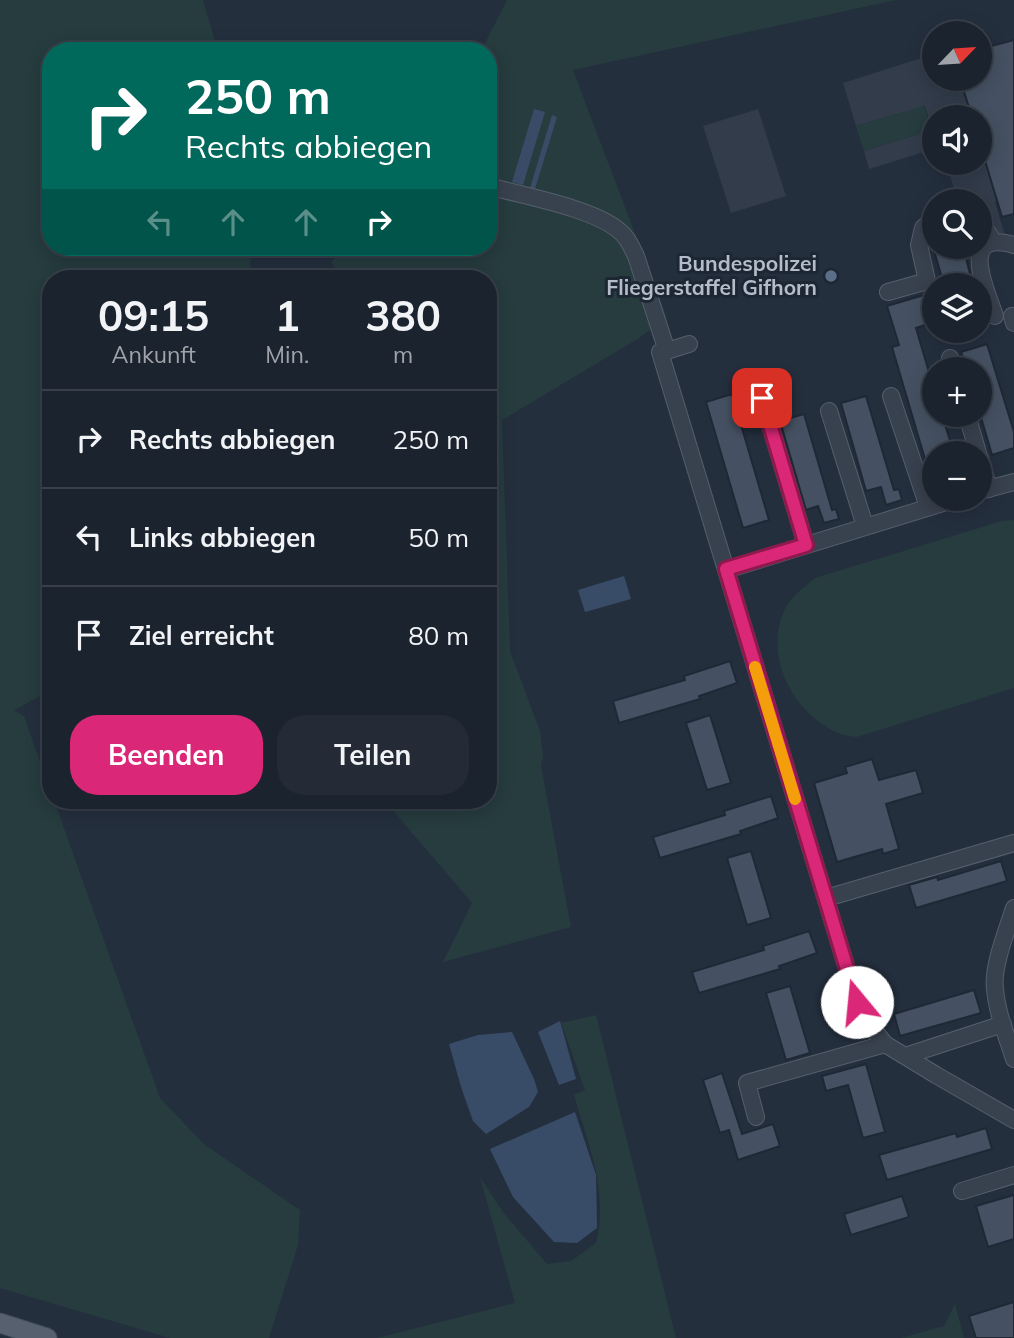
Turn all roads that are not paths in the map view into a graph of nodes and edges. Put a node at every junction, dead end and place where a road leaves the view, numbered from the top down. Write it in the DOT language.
graph roads {
  1 [pos="497,188"];
  2 [pos="922,232"];
  3 [pos="992,239"];
  4 [pos="993,242"];
  5 [pos="1014,246"];
  6 [pos="922,256"];
  7 [pos="923,259"];
  8 [pos="888,292"];
  9 [pos="995,316"];
  10 [pos="688,344"];
  11 [pos="667,351"];
  12 [pos="891,396"];
  13 [pos="762,398"];
  14 [pos="829,411"];
  15 [pos="1014,482"];
  16 [pos="992,488"];
  17 [pos="922,489"];
  18 [pos="922,509"];
  19 [pos="865,526"];
  20 [pos="806,545"];
  21 [pos="726,569"];
  22 [pos="1014,843"];
  23 [pos="833,896"];
  24 [pos="1014,908"];
  25 [pos="1003,1024"];
  26 [pos="885,1044"];
  27 [pos="905,1056"];
  28 [pos="1014,1059"];
  29 [pos="756,1117"];
  30 [pos="1014,1119"];
  31 [pos="1014,1175"];
  32 [pos="962,1191"];
  33 [pos="0,1324"];
  34 [pos="47,1338"];
  1 -- 11 [label="lane"];
  2 -- 6 [label="lane"];
  3 -- 4 [label="lane"];
  4 -- 5 [label="lane"];
  4 -- 9 [label="lane"];
  7 -- 8 [label="lane"];
  10 -- 11 [label="lane"];
  11 -- 21 [label="lane"];
  12 -- 17 [label="lane"];
  13 -- 20 [label="lane"];
  14 -- 19 [label="lane"];
  15 -- 16 [label="lane"];
  18 -- 19 [label="lane"];
  19 -- 20 [label="lane"];
  20 -- 21 [label="lane"];
  21 -- 26 [label="lane"];
  22 -- 23 [label="lane"];
  24 -- 25 [label="lane"];
  25 -- 27 [label="lane"];
  25 -- 28 [label="lane"];
  26 -- 27 [label="lane"];
  26 -- 29 [label="lane"];
  27 -- 30 [label="lane"];
  31 -- 32 [label="lane"];
  33 -- 34 [label="main road"];
}
